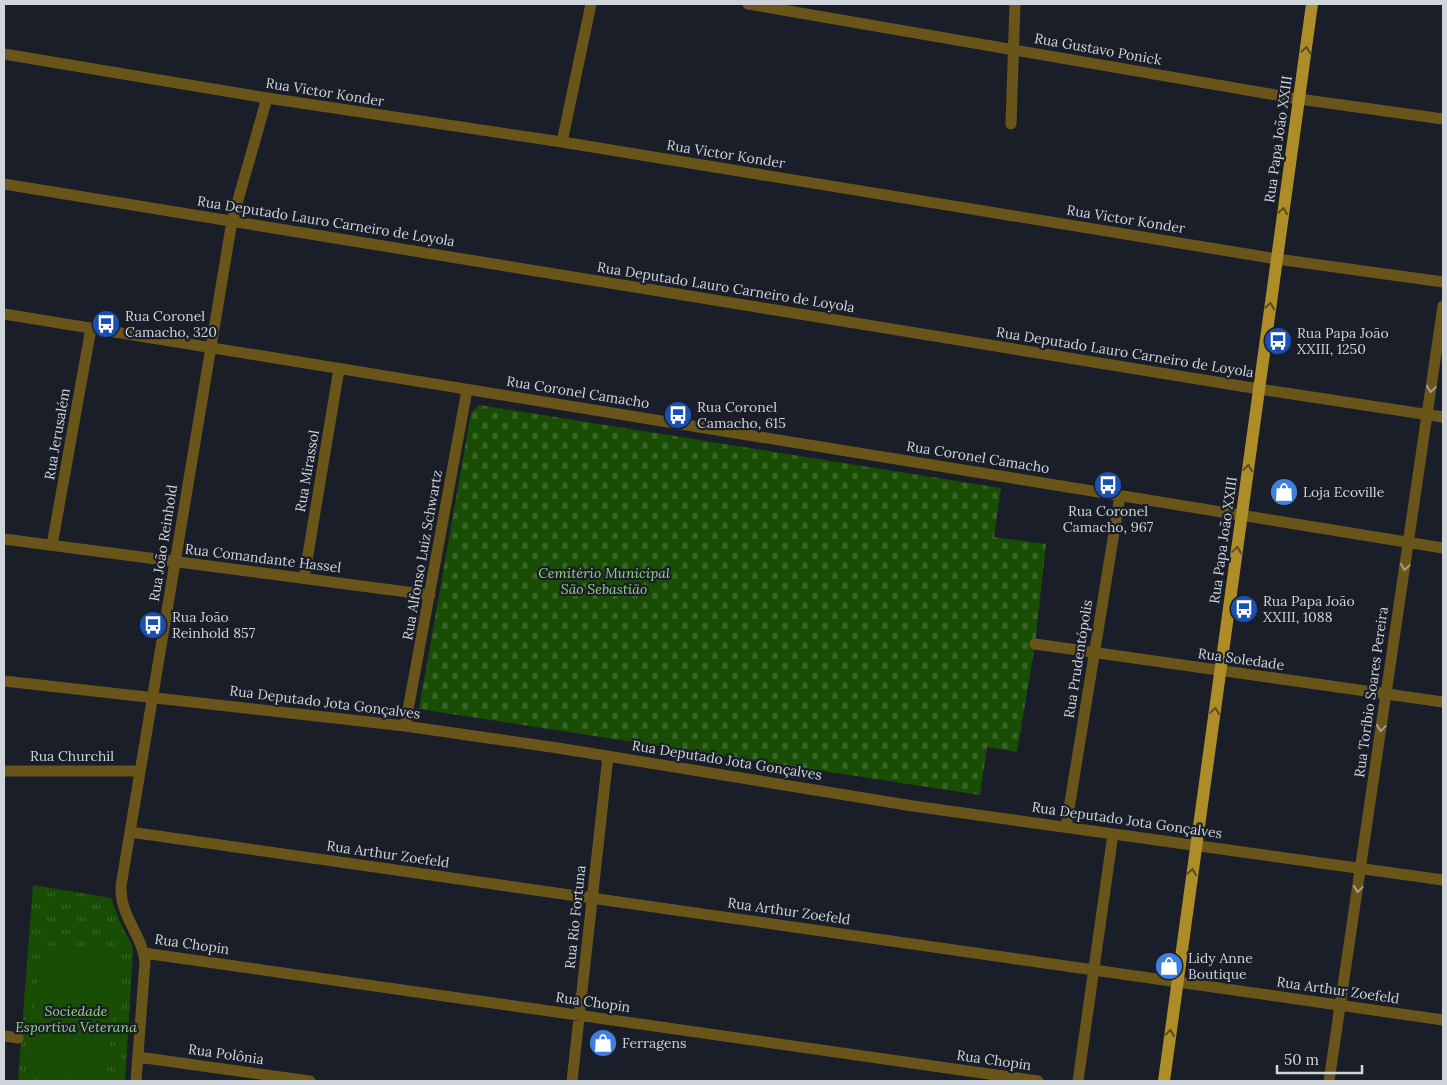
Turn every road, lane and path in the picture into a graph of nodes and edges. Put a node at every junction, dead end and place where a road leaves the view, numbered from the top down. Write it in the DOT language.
graph roads {
  1 [pos="591,4"];
  2 [pos="748,4"];
  3 [pos="1015,4"];
  4 [pos="1312,4"];
  5 [pos="1013,49"];
  6 [pos="4,54"];
  7 [pos="266,98"];
  8 [pos="1299,99"];
  9 [pos="1443,119"];
  10 [pos="1011,124"];
  11 [pos="562,142"];
  12 [pos="4,184"];
  13 [pos="232,221"];
  14 [pos="1277,259"];
  15 [pos="1443,282"];
  16 [pos="1443,306"];
  17 [pos="4,314"];
  18 [pos="91,328"];
  19 [pos="211,348"];
  20 [pos="339,369"];
  21 [pos="1259,389"];
  22 [pos="467,390"];
  23 [pos="1427,414"];
  24 [pos="1443,417"];
  25 [pos="1120,496"];
  26 [pos="1241,516"];
  27 [pos="4,539"];
  28 [pos="1409,543"];
  29 [pos="52,545"];
  30 [pos="1443,548"];
  31 [pos="175,561"];
  32 [pos="304,578"];
  33 [pos="430,595"];
  34 [pos="1035,644"];
  35 [pos="1095,653"];
  36 [pos="1220,671"];
  37 [pos="4,681"];
  38 [pos="1386,694"];
  39 [pos="152,698"];
  40 [pos="1443,702"];
  41 [pos="406,726"];
  42 [pos="608,756"];
  43 [pos="4,771"];
  44 [pos="140,771"];
  45 [pos="1066,827"];
  46 [pos="130,832"];
  47 [pos="1113,834"];
  48 [pos="1196,845"];
  49 [pos="1361,868"];
  50 [pos="1443,880"];
  51 [pos="592,898"];
  52 [pos="144,953"];
  53 [pos="1094,970"];
  54 [pos="1177,982"];
  55 [pos="1340,1006"];
  56 [pos="579,1015"];
  57 [pos="1443,1020"];
  58 [pos="4,1036"];
  59 [pos="18,1038"];
  60 [pos="138,1057"];
  61 [pos="136,1081"];
  62 [pos="310,1081"];
  63 [pos="572,1081"];
  64 [pos="1038,1081"];
  65 [pos="1078,1081"];
  66 [pos="1164,1081"];
  67 [pos="1329,1081"];
  1 -- 11 [label="street"];
  2 -- 5 [label="street, Rua Gustavo Ponick"];
  3 -- 5 [label="street"];
  8 -- 4 [label="main road, Rua Papa João XXIII, one-way"];
  5 -- 8 [label="street, Rua Gustavo Ponick"];
  5 -- 10 [label="street"];
  6 -- 7 [label="street, Rua Victor Konder"];
  7 -- 11 [label="street, Rua Victor Konder"];
  7 -- 13 [label="street, Rua João Reinhold"];
  8 -- 9 [label="street, Rua Gustavo Ponick"];
  14 -- 8 [label="main road, Rua Papa João XXIII, one-way"];
  11 -- 14 [label="street, Rua Victor Konder"];
  12 -- 13 [label="street, Rua Deputado Lauro Carneiro de Loyola"];
  13 -- 19 [label="street, Rua João Reinhold"];
  13 -- 21 [label="street, Rua Deputado Lauro Carneiro de Loyola"];
  14 -- 15 [label="street, Rua Victor Konder"];
  21 -- 14 [label="main road, Rua Papa João XXIII, one-way"];
  16 -- 23 [label="street, Rua Toríbio Soares Pereira, one-way"];
  17 -- 18 [label="street, Rua Coronel Camacho"];
  18 -- 19 [label="street, Rua Coronel Camacho"];
  18 -- 29 [label="street, Rua Jerusalém"];
  19 -- 20 [label="street, Rua Coronel Camacho"];
  19 -- 31 [label="street, Rua João Reinhold"];
  20 -- 22 [label="street, Rua Coronel Camacho"];
  20 -- 32 [label="street, Rua Mirassol"];
  21 -- 23 [label="street, Rua Deputado Lauro Carneiro de Loyola"];
  26 -- 21 [label="main road, Rua Papa João XXIII, one-way"];
  22 -- 25 [label="street, Rua Coronel Camacho"];
  22 -- 33 [label="street, Rua Alfonso Luiz Schwartz"];
  23 -- 24 [label="street, Rua Deputado Lauro Carneiro de Loyola"];
  23 -- 28 [label="street, Rua Toríbio Soares Pereira"];
  25 -- 26 [label="street, Rua Coronel Camacho"];
  25 -- 35 [label="street, Rua Prudentópolis"];
  26 -- 28 [label="street, Rua Coronel Camacho"];
  36 -- 26 [label="main road, Rua Papa João XXIII, one-way"];
  27 -- 29 [label="street, Rua Comandante Hassel"];
  28 -- 30 [label="street, Rua Coronel Camacho"];
  28 -- 38 [label="street, Rua Toríbio Soares Pereira, one-way"];
  29 -- 31 [label="street, Rua Comandante Hassel"];
  31 -- 32 [label="street, Rua Comandante Hassel"];
  31 -- 39 [label="street, Rua João Reinhold"];
  32 -- 33 [label="street, Rua Comandante Hassel"];
  33 -- 41 [label="street, Rua Alfonso Luiz Schwartz"];
  34 -- 35 [label="street, Rua Soledade"];
  35 -- 36 [label="street, Rua Soledade"];
  35 -- 45 [label="street, Rua Prudentópolis"];
  36 -- 38 [label="street, Rua Soledade"];
  48 -- 36 [label="main road, Rua Papa João XXIII, one-way"];
  37 -- 39 [label="street, Rua Deputado Jota Gonçalves"];
  38 -- 40 [label="street, Rua Soledade"];
  38 -- 49 [label="street, Rua Toríbio Soares Pereira, one-way"];
  39 -- 41 [label="street, Rua Deputado Jota Gonçalves"];
  39 -- 44 [label="street, Rua João Reinhold"];
  41 -- 42 [label="street, Rua Deputado Jota Gonçalves"];
  42 -- 45 [label="street, Rua Deputado Jota Gonçalves"];
  42 -- 51 [label="street, Rua Rio Fortuna"];
  43 -- 44 [label="street, Rua Churchil"];
  44 -- 46 [label="street, Rua João Reinhold"];
  45 -- 47 [label="street, Rua Deputado Jota Gonçalves"];
  46 -- 51 [label="street, Rua Arthur Zoefeld"];
  46 -- 52 [label="street, Rua João Reinhold"];
  47 -- 48 [label="street, Rua Deputado Jota Gonçalves"];
  47 -- 53 [label="street"];
  48 -- 49 [label="street, Rua Deputado Jota Gonçalves"];
  54 -- 48 [label="main road, Rua Papa João XXIII, one-way"];
  49 -- 50 [label="street, Rua Deputado Jota Gonçalves"];
  49 -- 55 [label="street, Rua Toríbio Soares Pereira, one-way"];
  51 -- 53 [label="street, Rua Arthur Zoefeld"];
  51 -- 56 [label="street, Rua Rio Fortuna"];
  52 -- 56 [label="street, Rua Chopin"];
  52 -- 60 [label="street, Rua João Reinhold"];
  53 -- 54 [label="street, Rua Arthur Zoefeld"];
  53 -- 65 [label="street"];
  54 -- 55 [label="street, Rua Arthur Zoefeld"];
  66 -- 54 [label="main road, Rua Papa João XXIII, one-way"];
  55 -- 57 [label="street, Rua Arthur Zoefeld"];
  55 -- 67 [label="street, Rua Toríbio Soares Pereira"];
  56 -- 63 [label="street, Rua Rio Fortuna"];
  56 -- 64 [label="street, Rua Chopin"];
  58 -- 59 [label="street"];
  60 -- 61 [label="street, Rua João Reinhold"];
  60 -- 62 [label="street, Rua Polônia"];
}
